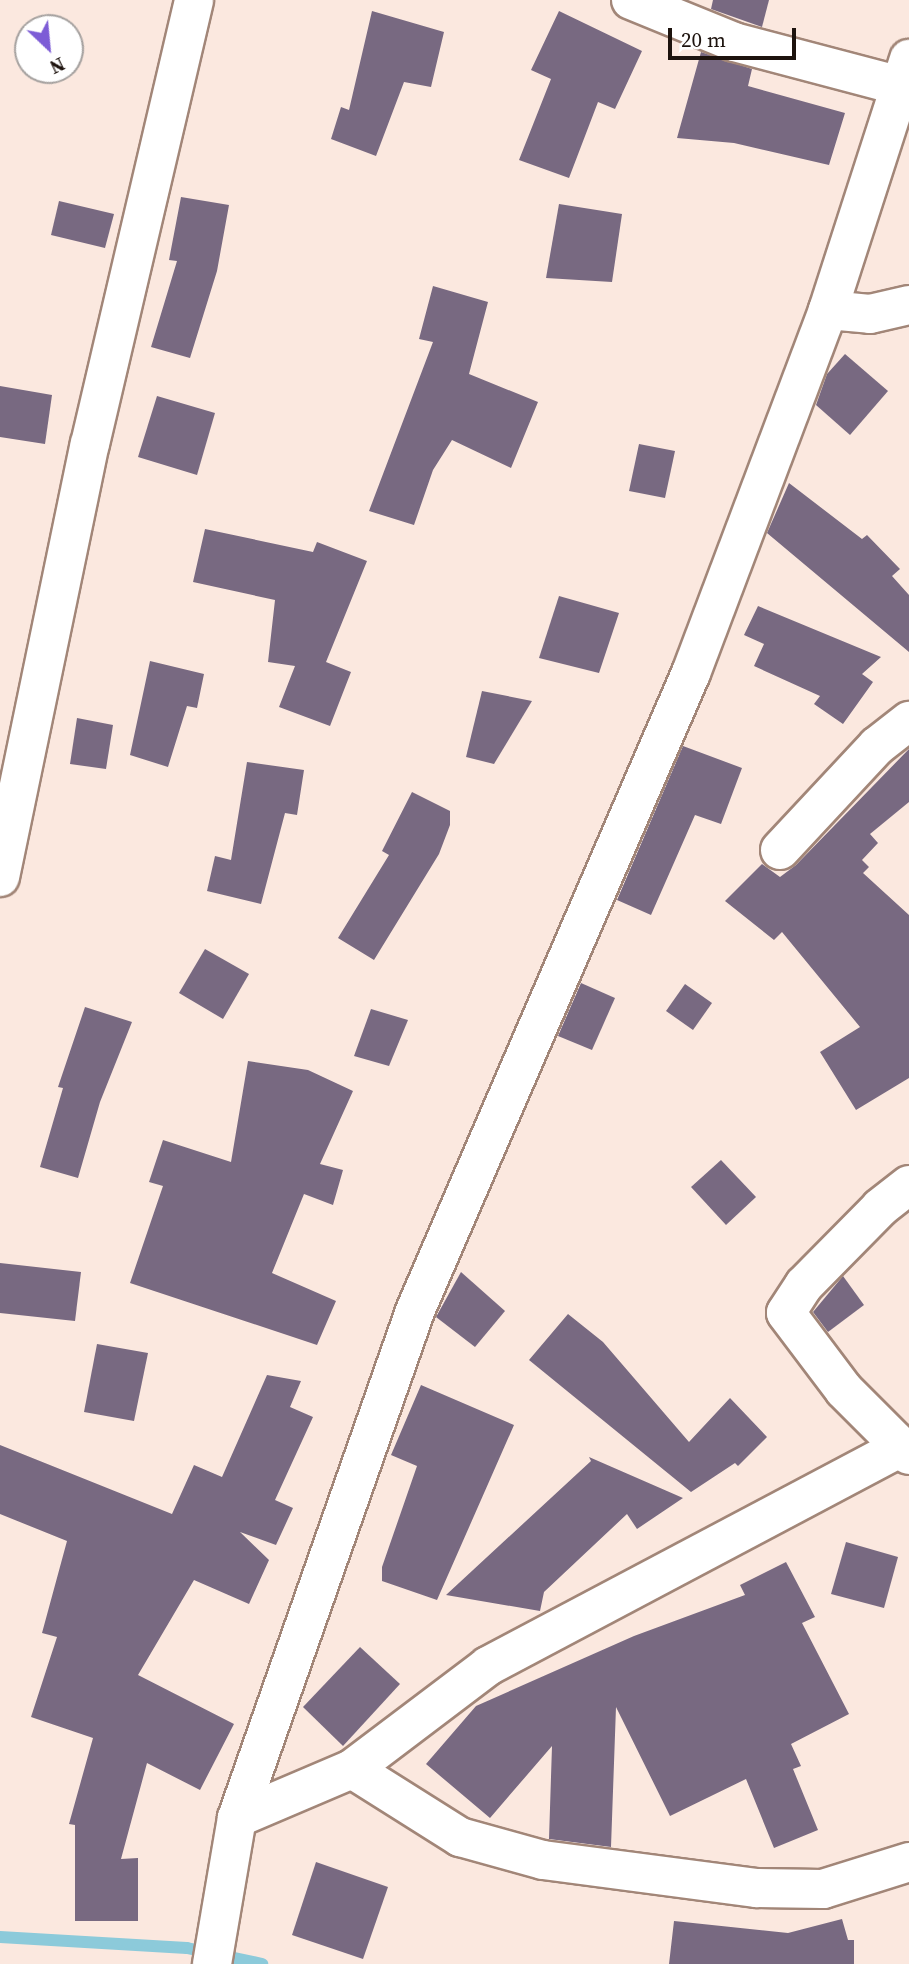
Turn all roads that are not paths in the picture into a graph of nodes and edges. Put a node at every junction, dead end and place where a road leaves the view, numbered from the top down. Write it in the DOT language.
graph roads {
  1 [pos="194,0"];
  2 [pos="631,0"];
  3 [pos="905,72"];
  4 [pos="828,310"];
  5 [pos="907,310"];
  6 [pos="909,721"];
  7 [pos="780,850"];
  8 [pos="0,877"];
  9 [pos="909,1185"];
  10 [pos="905,1451"];
  11 [pos="352,1769"];
  12 [pos="237,1818"];
  13 [pos="909,1862"];
  14 [pos="212,1964"];
  1 -- 8 [label="street"];
  2 -- 3 [label="street"];
  3 -- 4 [label="street"];
  4 -- 5 [label="street"];
  4 -- 12 [label="street"];
  6 -- 7 [label="street"];
  9 -- 10 [label="street"];
  10 -- 11 [label="street"];
  11 -- 12 [label="street"];
  11 -- 13 [label="street"];
  12 -- 14 [label="street"];
}
